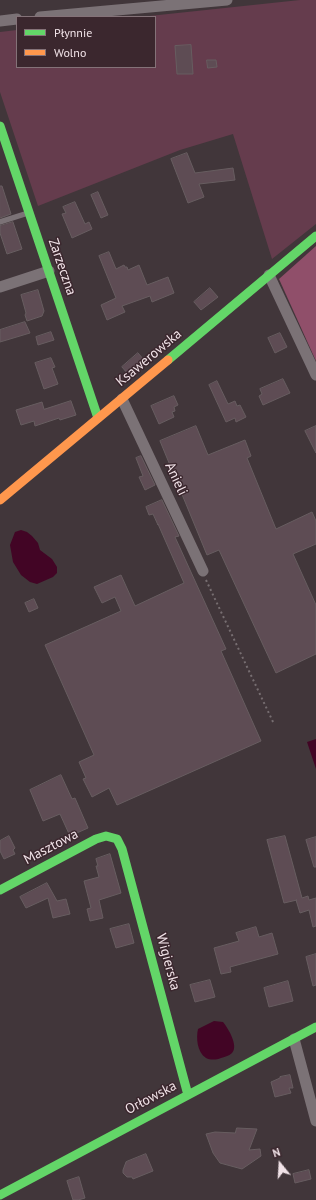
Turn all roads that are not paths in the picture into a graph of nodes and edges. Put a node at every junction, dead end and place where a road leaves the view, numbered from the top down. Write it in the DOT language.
graph roads {
  1 [pos="227,0"];
  2 [pos="51,16"];
  3 [pos="16,19"];
  4 [pos="0,21"];
  5 [pos="0,126"];
  6 [pos="29,212"];
  7 [pos="0,222"];
  8 [pos="316,236"];
  9 [pos="49,271"];
  10 [pos="269,275"];
  11 [pos="0,287"];
  12 [pos="316,375"];
  13 [pos="122,399"];
  14 [pos="98,418"];
  15 [pos="0,500"];
  16 [pos="203,572"];
  17 [pos="117,839"];
  18 [pos="0,890"];
  19 [pos="316,1027"];
  20 [pos="294,1039"];
  21 [pos="188,1095"];
  22 [pos="316,1121"];
  23 [pos="0,1195"];
  1 -- 2 [label="street"];
  3 -- 4 [label="street"];
  5 -- 6 [label="street, Zarzeczna"];
  6 -- 7 [label="lane"];
  6 -- 9 [label="street, Zarzeczna"];
  8 -- 10 [label="street, Ksawerowska"];
  9 -- 11 [label="street"];
  9 -- 14 [label="street, Zarzeczna"];
  10 -- 12 [label="street"];
  10 -- 13 [label="street, Ksawerowska"];
  13 -- 14 [label="street, Ksawerowska"];
  13 -- 16 [label="street, Anieli"];
  14 -- 15 [label="street, Ksawerowska"];
  17 -- 18 [label="street, Masztowa"];
  17 -- 21 [label="street, Wigierska"];
  19 -- 20 [label="street, Orłowska"];
  20 -- 21 [label="street, Orłowska"];
  20 -- 22 [label="street"];
  21 -- 23 [label="street, Orłowska"];
}
